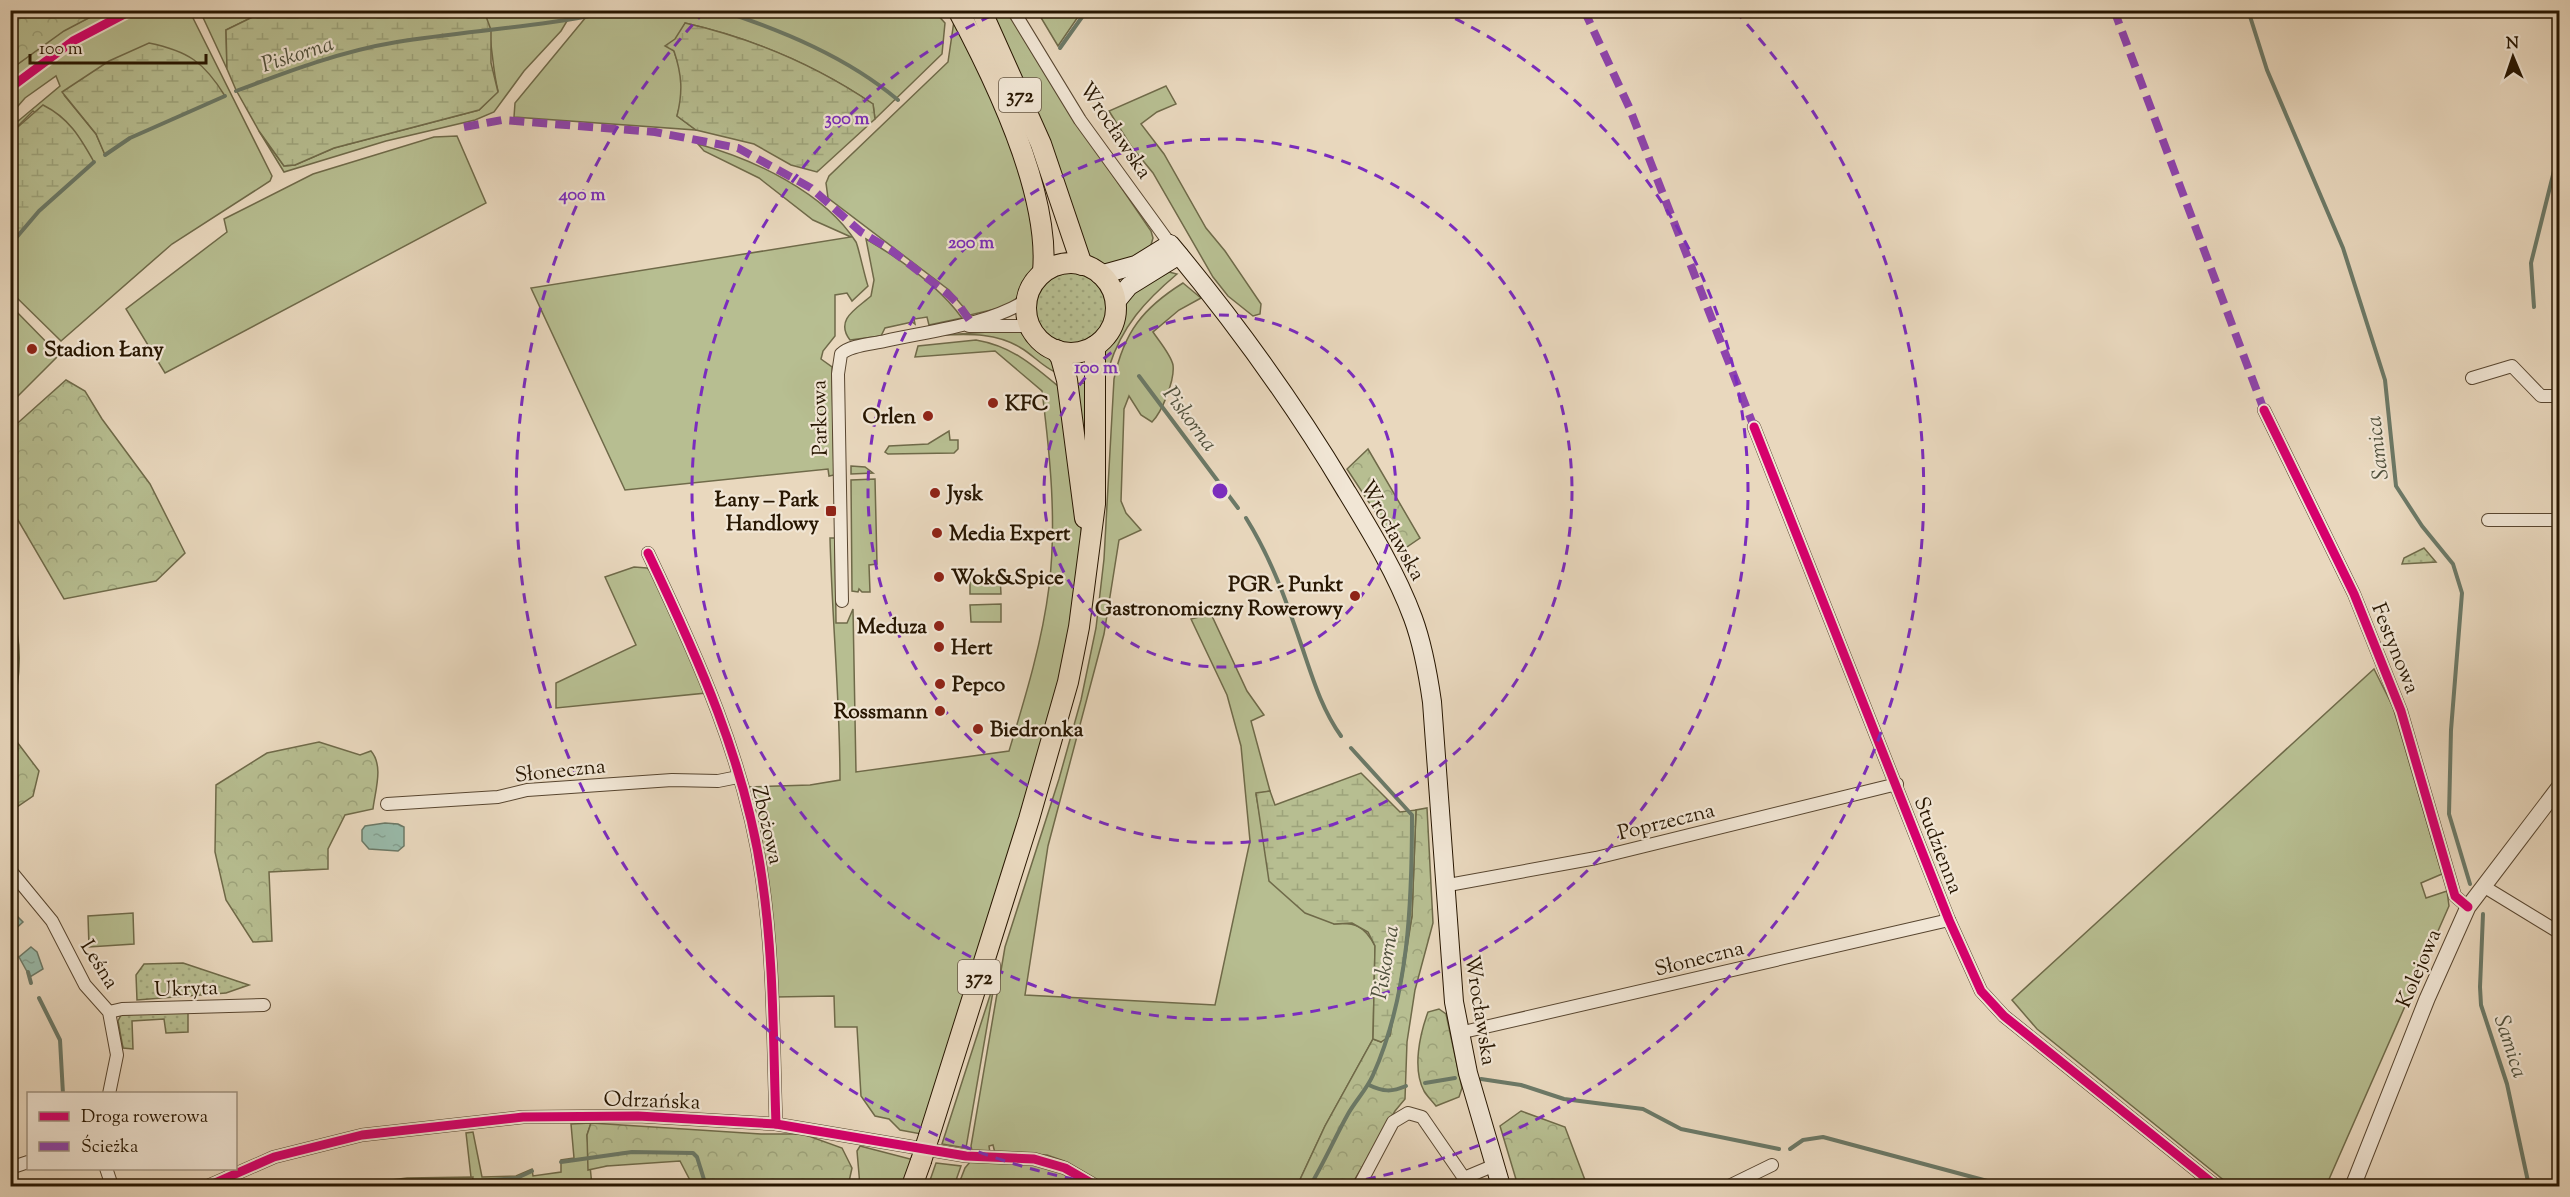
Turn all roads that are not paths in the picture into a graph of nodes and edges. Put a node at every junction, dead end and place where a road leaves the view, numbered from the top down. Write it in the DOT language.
graph roads {
  1 [pos="958,10"];
  2 [pos="981,10"];
  3 [pos="1013,10"];
  4 [pos="1175,250"];
  5 [pos="1082,264"];
  6 [pos="1043,272"];
  7 [pos="1100,275"];
  8 [pos="1027,300"];
  9 [pos="1115,303"];
  10 [pos="1030,326"];
  11 [pos="955,327"];
  12 [pos="1095,346"];
  13 [pos="1056,350"];
  14 [pos="2472,378"];
  15 [pos="2559,396"];
  16 [pos="2264,410"];
  17 [pos="1754,427"];
  18 [pos="2488,520"];
  19 [pos="2559,520"];
  20 [pos="648,553"];
  21 [pos="1088,557"];
  22 [pos="842,601"];
  23 [pos="738,777"];
  24 [pos="1897,784"];
  25 [pos="2559,786"];
  26 [pos="387,804"];
  27 [pos="10,870"];
  28 [pos="1443,886"];
  29 [pos="2483,886"];
  30 [pos="2468,907"];
  31 [pos="1948,920"];
  32 [pos="2559,933"];
  33 [pos="264,1005"];
  34 [pos="109,1012"];
  35 [pos="1459,1033"];
  36 [pos="110,1092"];
  37 [pos="776,1124"];
  38 [pos="27,1162"];
  39 [pos="1772,1165"];
  40 [pos="1495,1166"];
  41 [pos="10,1167"];
  42 [pos="107,1170"];
  43 [pos="112,1186"];
  44 [pos="208,1186"];
  45 [pos="912,1186"];
  46 [pos="1096,1186"];
  47 [pos="1359,1186"];
  48 [pos="1501,1186"];
  49 [pos="1729,1186"];
  50 [pos="2216,1186"];
  51 [pos="2353,1186"];
  1 -- 6 [label="main road, 372"];
  2 -- 5 [label="main road, 372"];
  3 -- 4 [label="street, Wrocławska"];
  4 -- 7 [label="main road"];
  4 -- 9 [label="main road"];
  4 -- 28 [label="main road, Wrocławska"];
  5 -- 6 [label="main road"];
  5 -- 7 [label="main road"];
  6 -- 8 [label="main road"];
  7 -- 9 [label="main road"];
  8 -- 10 [label="main road"];
  8 -- 11 [label="street"];
  9 -- 12 [label="main road"];
  10 -- 11 [label="street"];
  10 -- 13 [label="main road, 372"];
  11 -- 22 [label="street, Parkowa"];
  12 -- 13 [label="main road"];
  12 -- 21 [label="main road, 372"];
  13 -- 21 [label="main road, 372"];
  14 -- 15 [label="street"];
  16 -- 30 [label="street, Festynowa"];
  17 -- 24 [label="street, Studzienna"];
  18 -- 19 [label="street"];
  20 -- 23 [label="street, Zbożowa"];
  21 -- 45 [label="main road, 372, bridge"];
  23 -- 26 [label="street, Słoneczna"];
  23 -- 37 [label="street, Zbożowa"];
  24 -- 28 [label="street, Poprzeczna"];
  24 -- 31 [label="street, Studzienna"];
  25 -- 29 [label="street, Kolejowa"];
  27 -- 34 [label="street, Leśna"];
  28 -- 35 [label="main road, Wrocławska"];
  29 -- 30 [label="street, Kolejowa"];
  29 -- 32 [label="street"];
  30 -- 51 [label="street, Kolejowa"];
  31 -- 35 [label="street, Słoneczna"];
  31 -- 50 [label="street, Studzienna"];
  33 -- 34 [label="street, Ukryta"];
  34 -- 36 [label="street, Leśna"];
  35 -- 40 [label="main road, Wrocławska"];
  37 -- 44 [label="street, Odrzańska"];
  37 -- 46 [label="street, Odrzańska"];
  38 -- 41 [label="street"];
  39 -- 49 [label="street"];
  40 -- 47 [label="street"];
  40 -- 48 [label="main road, Wrocławska"];
  42 -- 43 [label="street"];
}
